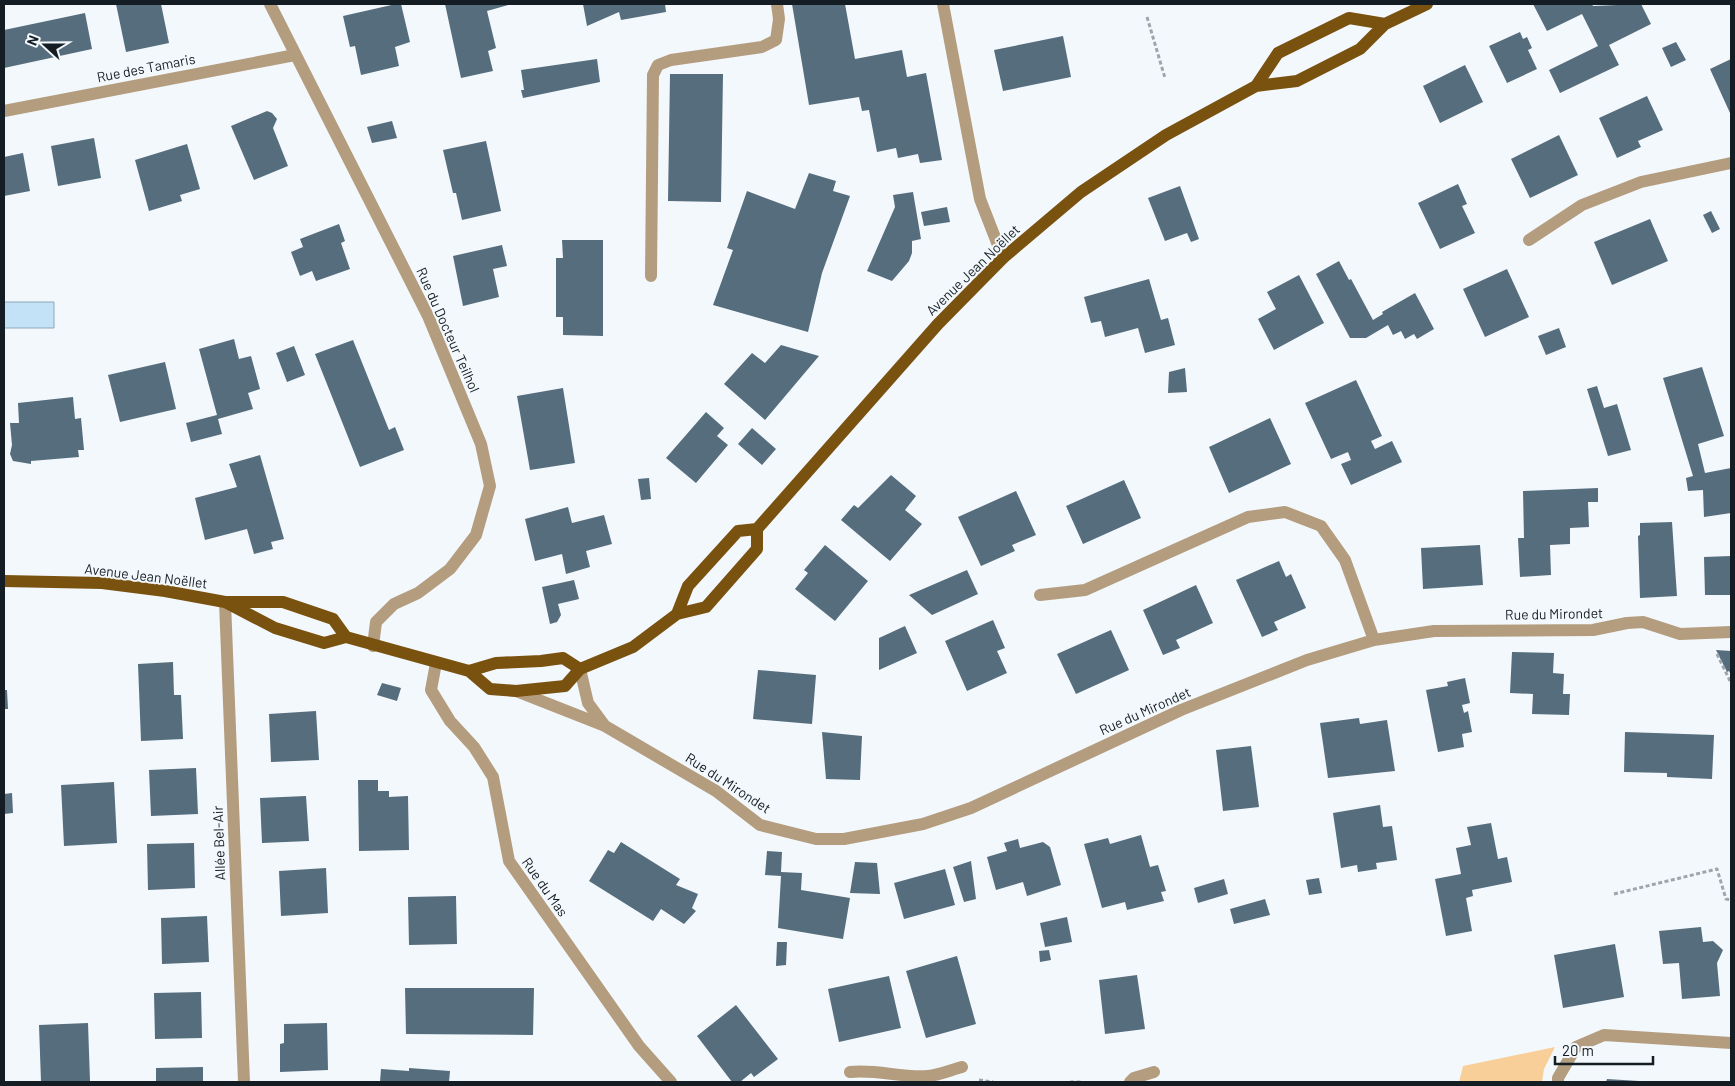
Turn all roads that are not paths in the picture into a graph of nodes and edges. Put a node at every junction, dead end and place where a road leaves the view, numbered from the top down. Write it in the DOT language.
graph roads {
  1 [pos="270,4"];
  2 [pos="777,4"];
  3 [pos="943,4"];
  4 [pos="1427,4"];
  5 [pos="1385,24"];
  6 [pos="295,55"];
  7 [pos="1256,86"];
  8 [pos="4,111"];
  9 [pos="1731,163"];
  10 [pos="1529,240"];
  11 [pos="1003,258"];
  12 [pos="650,276"];
  13 [pos="757,529"];
  14 [pos="4,581"];
  15 [pos="1040,595"];
  16 [pos="225,602"];
  17 [pos="677,614"];
  18 [pos="1731,632"];
  19 [pos="346,637"];
  20 [pos="1374,640"];
  21 [pos="374,646"];
  22 [pos="436,663"];
  23 [pos="580,669"];
  24 [pos="469,671"];
  25 [pos="516,691"];
  26 [pos="605,726"];
  27 [pos="1731,1043"];
  28 [pos="962,1067"];
  29 [pos="850,1072"];
  30 [pos="1154,1072"];
  31 [pos="885,1078"];
  32 [pos="244,1082"];
  33 [pos="671,1082"];
  34 [pos="1130,1082"];
  35 [pos="1558,1082"];
  1 -- 6 [label="street, Rue du Docteur Teilhol"];
  2 -- 12 [label="street"];
  3 -- 11 [label="street"];
  4 -- 5 [label="main road, Avenue Jean Noëllet"];
  5 -- 7 [label="main road, Avenue Jean Noëllet"];
  5 -- 7 [label="main road, Avenue Jean Noëllet"];
  6 -- 8 [label="street, Rue des Tamaris"];
  6 -- 21 [label="street, Rue du Docteur Teilhol"];
  7 -- 11 [label="main road, Avenue Jean Noëllet"];
  9 -- 10 [label="street"];
  11 -- 13 [label="main road, Avenue Jean Noëllet"];
  13 -- 17 [label="main road"];
  13 -- 17 [label="main road"];
  14 -- 16 [label="main road, Avenue Jean Noëllet"];
  15 -- 20 [label="street"];
  16 -- 19 [label="main road, Avenue Jean Noëllet"];
  16 -- 19 [label="main road, Avenue Jean Noëllet"];
  16 -- 32 [label="street, Allée Bel-Air"];
  17 -- 23 [label="main road"];
  18 -- 20 [label="street, Rue du Mirondet"];
  19 -- 21 [label="main road"];
  20 -- 26 [label="street, Rue du Mirondet"];
  21 -- 22 [label="main road"];
  22 -- 24 [label="main road"];
  22 -- 33 [label="street, Rue du Mas"];
  23 -- 24 [label="main road"];
  23 -- 25 [label="main road"];
  23 -- 26 [label="street, Rue du Mirondet"];
  24 -- 25 [label="main road"];
  25 -- 26 [label="street, Rue du Mirondet"];
  27 -- 35 [label="street"];
  28 -- 31 [label="street"];
  29 -- 31 [label="street"];
  30 -- 34 [label="street"];
}
